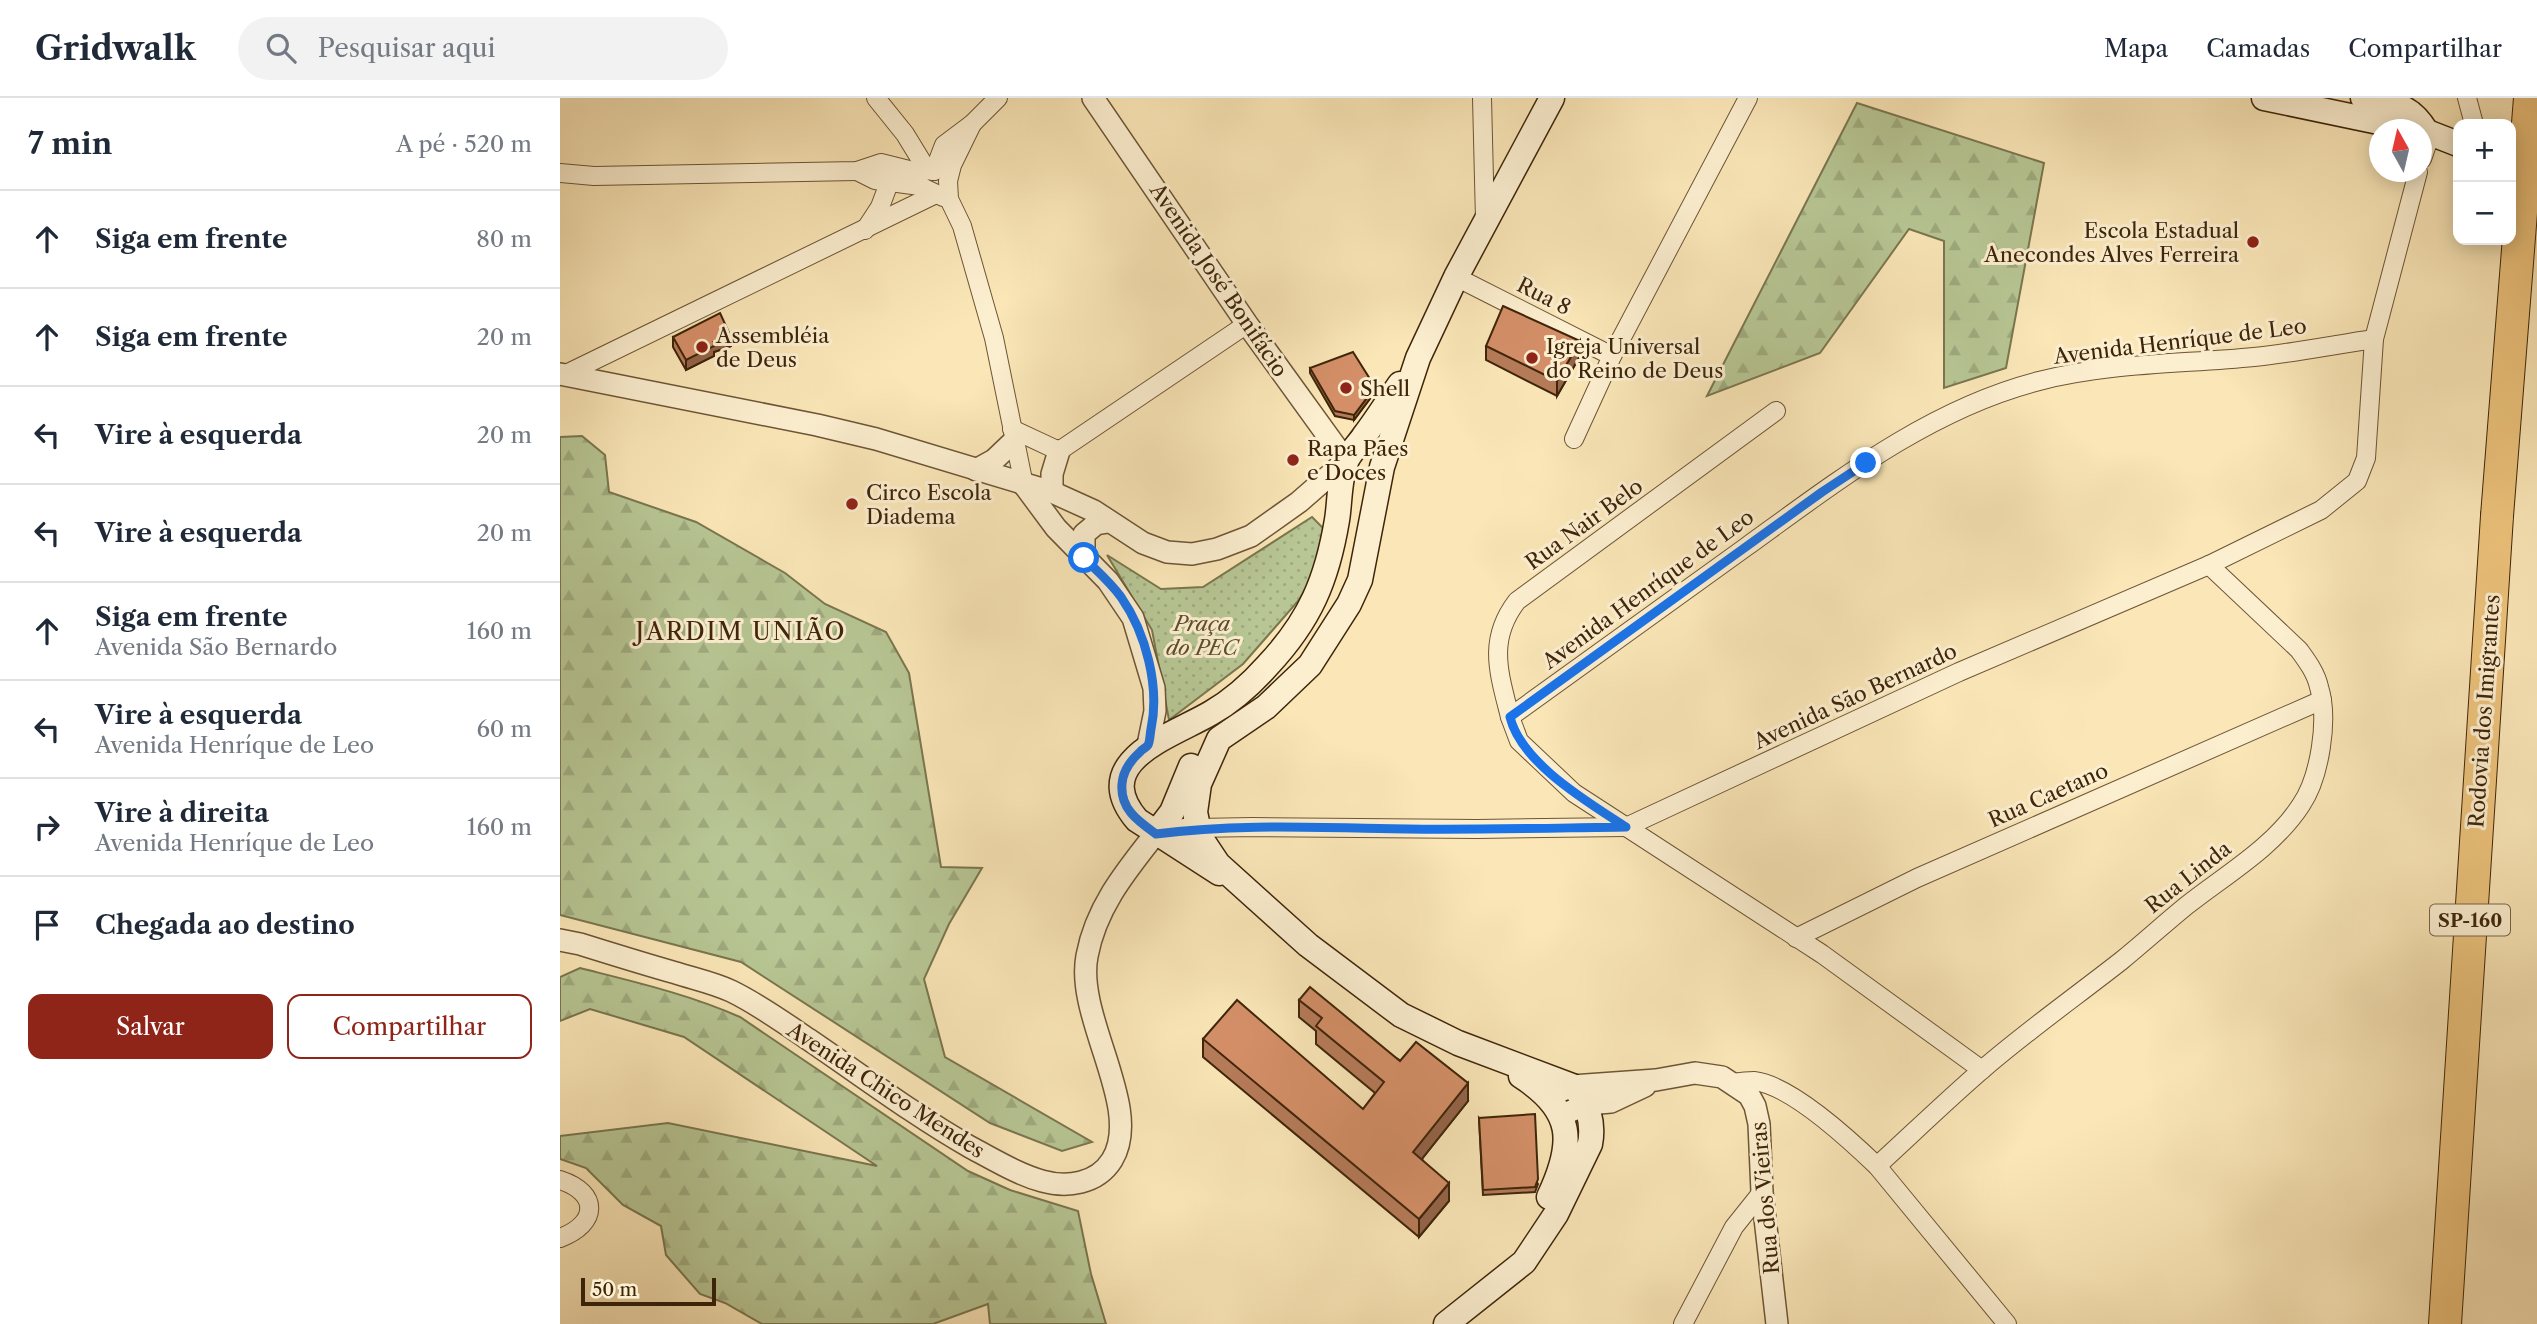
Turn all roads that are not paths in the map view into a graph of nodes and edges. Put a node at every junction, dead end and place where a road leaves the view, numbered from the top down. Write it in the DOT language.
graph roads {
  1 [pos="876,98"];
  2 [pos="998,98"];
  3 [pos="1093,98"];
  4 [pos="1482,98"];
  5 [pos="1552,98"];
  6 [pos="1748,98"];
  7 [pos="2264,98"];
  8 [pos="2364,98"];
  9 [pos="2467,98"];
  10 [pos="2530,98"];
  11 [pos="2294,101"];
  12 [pos="2372,119"];
  13 [pos="2418,119"];
  14 [pos="2473,119"];
  15 [pos="972,124"];
  16 [pos="2432,134"];
  17 [pos="2453,142"];
  18 [pos="857,171"];
  19 [pos="560,173"];
  20 [pos="2516,173"];
  21 [pos="2415,182"];
  22 [pos="889,183"];
  23 [pos="931,184"];
  24 [pos="2537,184"];
  25 [pos="1485,222"];
  26 [pos="865,230"];
  27 [pos="1456,277"];
  28 [pos="1247,324"];
  29 [pos="2374,339"];
  30 [pos="1612,356"];
  31 [pos="1418,358"];
  32 [pos="562,374"];
  33 [pos="1776,411"];
  34 [pos="1014,435"];
  35 [pos="1574,439"];
  36 [pos="1059,451"];
  37 [pos="1346,461"];
  38 [pos="976,470"];
  39 [pos="1024,485"];
  40 [pos="1052,492"];
  41 [pos="1108,522"];
  42 [pos="1084,558"];
  43 [pos="1363,565"];
  44 [pos="2209,565"];
  45 [pos="2322,700"];
  46 [pos="1510,717"];
  47 [pos="1219,738"];
  48 [pos="1148,746"];
  49 [pos="1626,827"];
  50 [pos="1197,828"];
  51 [pos="1156,834"];
  52 [pos="1243,888"];
  53 [pos="1796,938"];
  54 [pos="562,944"];
  55 [pos="1982,1070"];
  56 [pos="1732,1083"];
  57 [pos="1568,1101"];
  58 [pos="1877,1166"];
  59 [pos="560,1180"];
  60 [pos="1762,1192"];
  61 [pos="560,1238"];
  62 [pos="1446,1324"];
  63 [pos="1683,1324"];
  64 [pos="1777,1324"];
  65 [pos="2007,1324"];
  66 [pos="2445,1324"];
  1 -- 23 [label="street"];
  2 -- 15 [label="street"];
  3 -- 28 [label="street, Avenida José Bonifácio"];
  4 -- 25 [label="street"];
  5 -- 25 [label="main road"];
  6 -- 30 [label="street"];
  7 -- 11 [label="main road"];
  8 -- 13 [label="main road"];
  9 -- 14 [label="street"];
  10 -- 66 [label="highway, Rodovia dos Imigrantes / SP-160, bridge"];
  11 -- 12 [label="main road"];
  15 -- 23 [label="street"];
  15 -- 23 [label="street"];
  16 -- 17 [label="main road"];
  18 -- 19 [label="street"];
  18 -- 22 [label="street"];
  18 -- 23 [label="street"];
  20 -- 24 [label="main road"];
  21 -- 29 [label="street, Avenida São Bernardo"];
  22 -- 23 [label="street"];
  22 -- 26 [label="street"];
  23 -- 26 [label="street"];
  23 -- 34 [label="street"];
  25 -- 27 [label="main road"];
  26 -- 32 [label="street"];
  27 -- 30 [label="street, Rua 8"];
  27 -- 31 [label="main road"];
  28 -- 36 [label="street"];
  28 -- 37 [label="street, Avenida José Bonifácio"];
  29 -- 44 [label="street, Avenida São Bernardo"];
  29 -- 46 [label="street, Avenida Henríque de Leo"];
  30 -- 35 [label="street"];
  31 -- 37 [label="main road"];
  31 -- 43 [label="main road"];
  32 -- 38 [label="street"];
  33 -- 46 [label="street, Rua Nair Belo"];
  34 -- 36 [label="street"];
  34 -- 38 [label="street"];
  34 -- 39 [label="street"];
  36 -- 40 [label="street"];
  37 -- 41 [label="street"];
  37 -- 43 [label="main road"];
  37 -- 48 [label="main road"];
  38 -- 39 [label="street"];
  39 -- 40 [label="street"];
  39 -- 42 [label="street"];
  40 -- 41 [label="street"];
  41 -- 42 [label="street"];
  42 -- 48 [label="street"];
  43 -- 47 [label="main road"];
  44 -- 45 [label="street, Rua Linda"];
  44 -- 49 [label="street, Avenida São Bernardo"];
  45 -- 53 [label="street, Rua Caetano"];
  45 -- 55 [label="street, Rua Linda"];
  46 -- 49 [label="street"];
  47 -- 50 [label="main road"];
  47 -- 51 [label="main road"];
  48 -- 51 [label="main road"];
  49 -- 50 [label="street, Avenida São Bernardo"];
  49 -- 53 [label="street"];
  50 -- 51 [label="street"];
  50 -- 52 [label="main road"];
  51 -- 52 [label="main road"];
  51 -- 54 [label="street, Avenida Chico Mendes"];
  52 -- 57 [label="main road"];
  53 -- 55 [label="street"];
  55 -- 58 [label="street, Rua Linda"];
  56 -- 57 [label="street"];
  56 -- 58 [label="street"];
  56 -- 60 [label="street, Rua dos Vieiras"];
  57 -- 62 [label="main road"];
  58 -- 65 [label="street"];
  59 -- 61 [label="street"];
  60 -- 63 [label="street"];
  60 -- 64 [label="street, Rua dos Vieiras"];
}
